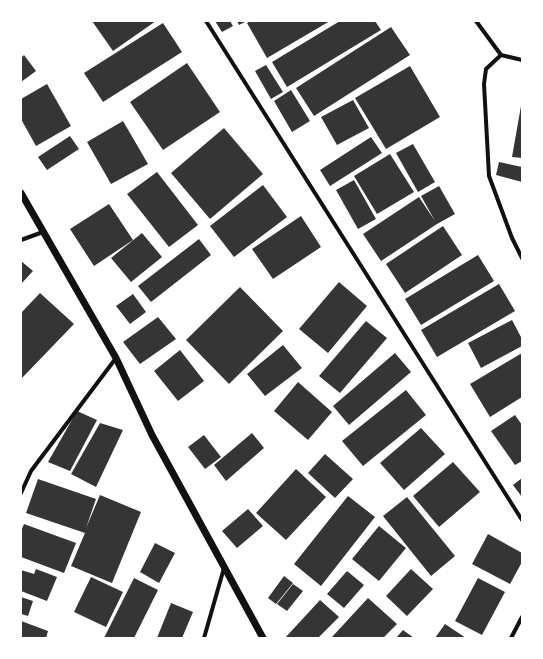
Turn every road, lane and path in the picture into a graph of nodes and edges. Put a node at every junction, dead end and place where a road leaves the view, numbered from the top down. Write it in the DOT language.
graph roads {
  1 [pos="206,21"];
  2 [pos="476,21"];
  3 [pos="501,55"];
  4 [pos="522,60"];
  5 [pos="21,193"];
  6 [pos="43,232"];
  7 [pos="21,240"];
  8 [pos="522,258"];
  9 [pos="116,358"];
  10 [pos="21,493"];
  11 [pos="522,520"];
  12 [pos="224,568"];
  13 [pos="522,617"];
  14 [pos="204,638"];
  15 [pos="263,638"];
  16 [pos="511,638"];
  1 -- 11 [label="street"];
  2 -- 3 [label="street"];
  3 -- 4 [label="street"];
  3 -- 8 [label="street"];
  5 -- 6 [label="street"];
  6 -- 7 [label="street"];
  6 -- 9 [label="street"];
  9 -- 10 [label="street"];
  9 -- 12 [label="street"];
  12 -- 14 [label="street"];
  12 -- 15 [label="street"];
  13 -- 16 [label="street"];
}
